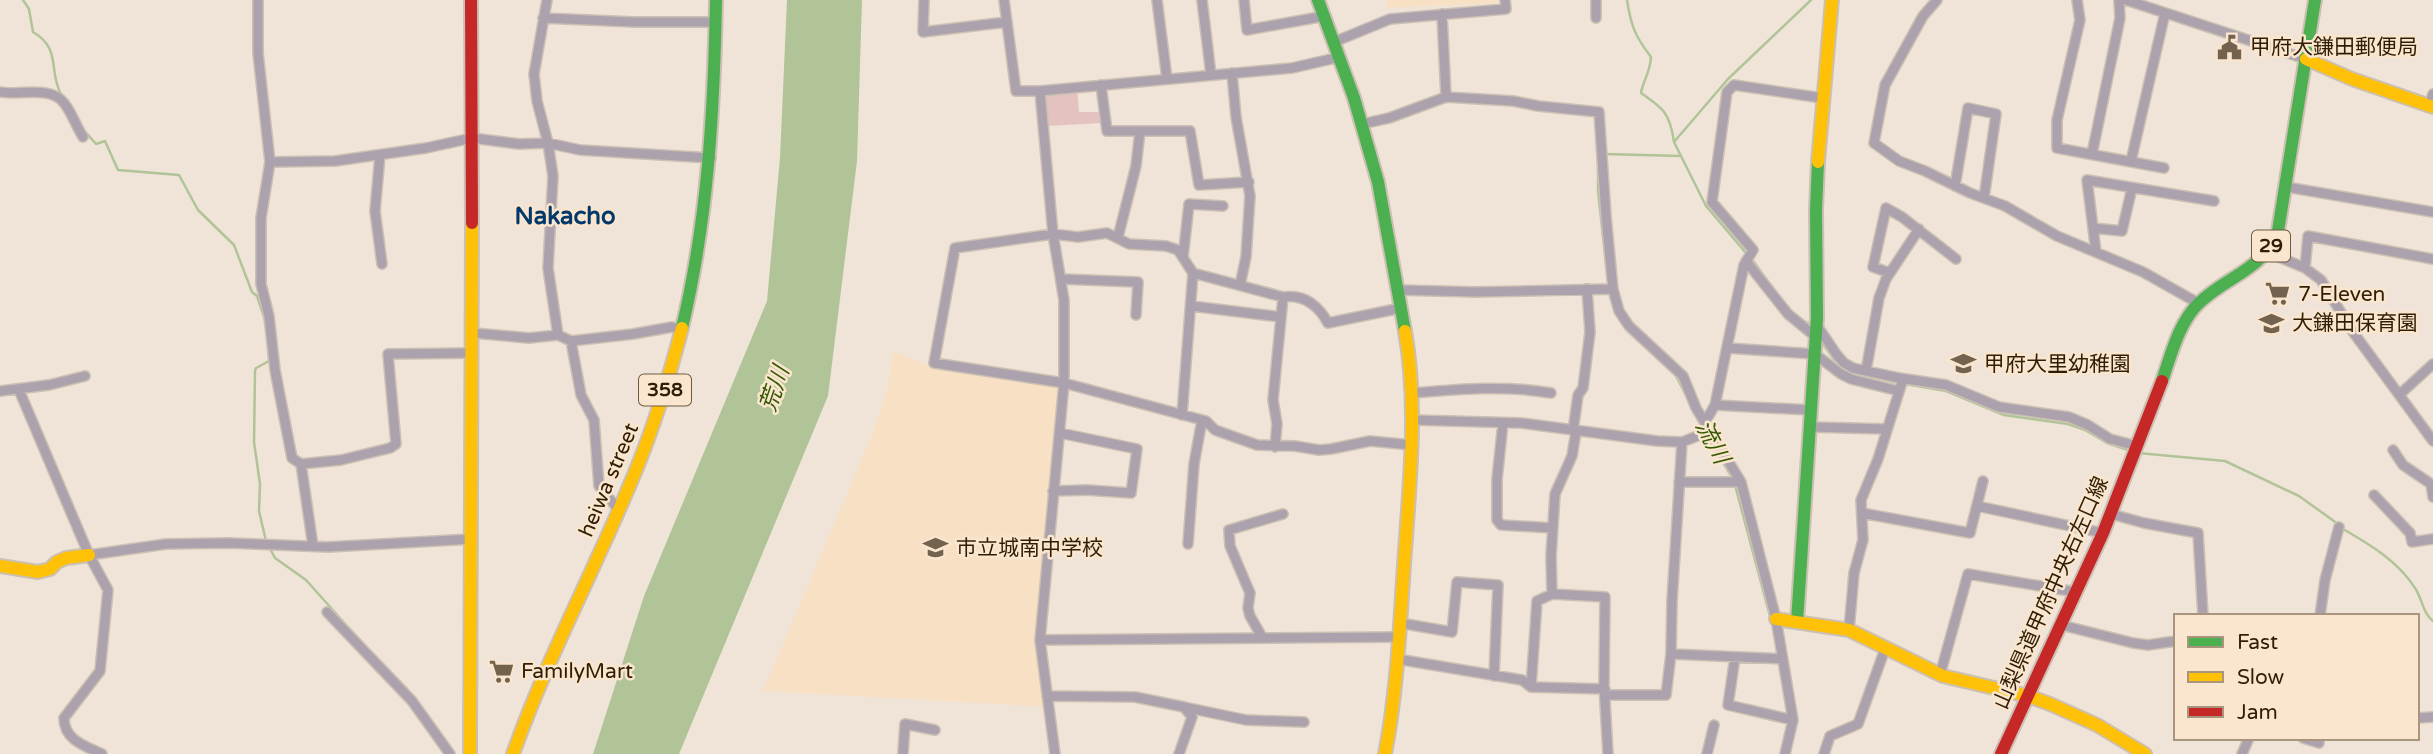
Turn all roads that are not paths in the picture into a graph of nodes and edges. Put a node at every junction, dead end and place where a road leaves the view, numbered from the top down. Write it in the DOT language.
graph roads {
  1 [pos="258,0"];
  2 [pos="471,0"];
  3 [pos="547,0"];
  4 [pos="716,0"];
  5 [pos="924,0"];
  6 [pos="1004,0"];
  7 [pos="1157,0"];
  8 [pos="1202,0"];
  9 [pos="1244,0"];
  10 [pos="1318,0"];
  11 [pos="1505,0"];
  12 [pos="1596,0"];
  13 [pos="1832,0"];
  14 [pos="1937,0"];
  15 [pos="2077,0"];
  16 [pos="2119,0"];
  17 [pos="2126,0"];
  18 [pos="2315,0"];
  19 [pos="2165,13"];
  20 [pos="1442,14"];
  21 [pos="1325,16"];
  22 [pos="543,18"];
  23 [pos="1596,18"];
  24 [pos="715,22"];
  25 [pos="1007,22"];
  26 [pos="1334,42"];
  27 [pos="1340,57"];
  28 [pos="2306,59"];
  29 [pos="1232,73"];
  30 [pos="1211,75"];
  31 [pos="1167,79"];
  32 [pos="1101,85"];
  33 [pos="1040,91"];
  34 [pos="0,92"];
  35 [pos="1447,97"];
  36 [pos="1822,97"];
  37 [pos="2432,102"];
  38 [pos="1362,124"];
  39 [pos="1140,131"];
  40 [pos="83,137"];
  41 [pos="472,138"];
  42 [pos="548,143"];
  43 [pos="2092,154"];
  44 [pos="380,155"];
  45 [pos="710,158"];
  46 [pos="2131,161"];
  47 [pos="270,162"];
  48 [pos="2164,168"];
  49 [pos="1248,182"];
  50 [pos="1955,186"];
  51 [pos="2286,187"];
  52 [pos="2133,188"];
  53 [pos="1984,198"];
  54 [pos="2214,201"];
  55 [pos="1223,206"];
  56 [pos="2433,212"];
  57 [pos="2093,228"];
  58 [pos="1919,229"];
  59 [pos="1053,234"];
  60 [pos="1118,237"];
  61 [pos="2096,252"];
  62 [pos="2267,252"];
  63 [pos="1183,257"];
  64 [pos="1956,259"];
  65 [pos="2433,259"];
  66 [pos="1746,261"];
  67 [pos="382,264"];
  68 [pos="2305,268"];
  69 [pos="1194,273"];
  70 [pos="1890,274"];
  71 [pos="1060,279"];
  72 [pos="1240,285"];
  73 [pos="1587,289"];
  74 [pos="1613,289"];
  75 [pos="1398,290"];
  76 [pos="1283,297"];
  77 [pos="2198,303"];
  78 [pos="1191,306"];
  79 [pos="1401,308"];
  80 [pos="1136,314"];
  81 [pos="1281,317"];
  82 [pos="682,330"];
  83 [pos="1816,331"];
  84 [pos="473,333"];
  85 [pos="558,335"];
  86 [pos="571,341"];
  87 [pos="1727,348"];
  88 [pos="473,353"];
  89 [pos="1815,354"];
  90 [pos="2433,364"];
  91 [pos="1866,371"];
  92 [pos="85,376"];
  93 [pos="1902,379"];
  94 [pos="1064,383"];
  95 [pos="19,390"];
  96 [pos="1899,390"];
  97 [pos="0,391"];
  98 [pos="1413,393"];
  99 [pos="1551,393"];
  100 [pos="2399,395"];
  101 [pos="1715,405"];
  102 [pos="1811,410"];
  103 [pos="1182,415"];
  104 [pos="1202,420"];
  105 [pos="1413,420"];
  106 [pos="1704,422"];
  107 [pos="1503,423"];
  108 [pos="1810,427"];
  109 [pos="1887,429"];
  110 [pos="1574,431"];
  111 [pos="1710,431"];
  112 [pos="1059,433"];
  113 [pos="2433,441"];
  114 [pos="1682,442"];
  115 [pos="1412,445"];
  116 [pos="1275,447"];
  117 [pos="2135,450"];
  118 [pos="2393,450"];
  119 [pos="301,464"];
  120 [pos="1983,481"];
  121 [pos="1679,482"];
  122 [pos="1741,482"];
  123 [pos="1053,491"];
  124 [pos="2374,495"];
  125 [pos="2433,497"];
  126 [pos="1977,506"];
  127 [pos="618,509"];
  128 [pos="1862,513"];
  129 [pos="1283,514"];
  130 [pos="2111,514"];
  131 [pos="2339,527"];
  132 [pos="1553,528"];
  133 [pos="2103,533"];
  134 [pos="472,539"];
  135 [pos="2433,539"];
  136 [pos="1188,544"];
  137 [pos="313,546"];
  138 [pos="89,555"];
  139 [pos="0,566"];
  140 [pos="2076,592"];
  141 [pos="1552,594"];
  142 [pos="327,612"];
  143 [pos="2203,614"];
  144 [pos="2320,614"];
  145 [pos="1776,619"];
  146 [pos="1400,622"];
  147 [pos="1797,622"];
  148 [pos="2061,625"];
  149 [pos="1849,630"];
  150 [pos="1262,637"];
  151 [pos="1399,638"];
  152 [pos="1040,640"];
  153 [pos="2174,641"];
  154 [pos="1885,649"];
  155 [pos="1671,654"];
  156 [pos="1735,657"];
  157 [pos="1397,659"];
  158 [pos="1783,659"];
  159 [pos="1940,675"];
  160 [pos="1494,676"];
  161 [pos="1531,687"];
  162 [pos="1605,692"];
  163 [pos="1047,696"];
  164 [pos="2028,696"];
  165 [pos="1184,707"];
  166 [pos="1793,720"];
  167 [pos="1304,722"];
  168 [pos="1714,725"];
  169 [pos="935,730"];
  170 [pos="102,754"];
  171 [pos="450,754"];
  172 [pos="470,754"];
  173 [pos="513,754"];
  174 [pos="903,754"];
  175 [pos="1055,754"];
  176 [pos="1179,754"];
  177 [pos="1385,754"];
  178 [pos="1608,754"];
  179 [pos="1707,754"];
  180 [pos="1786,754"];
  181 [pos="1825,754"];
  182 [pos="2001,754"];
  183 [pos="2145,754"];
  1 -- 47 [label="street"];
  2 -- 41 [label="main road"];
  3 -- 22 [label="street"];
  4 -- 24 [label="main road, heiwa street / 358"];
  5 -- 25 [label="street"];
  6 -- 25 [label="street"];
  7 -- 31 [label="street"];
  8 -- 30 [label="street"];
  9 -- 21 [label="street"];
  10 -- 21 [label="main road"];
  11 -- 20 [label="street"];
  12 -- 23 [label="street"];
  13 -- 36 [label="main road"];
  14 -- 50 [label="street"];
  15 -- 43 [label="street"];
  16 -- 43 [label="street"];
  17 -- 19 [label="street"];
  18 -- 28 [label="main road, 29"];
  19 -- 28 [label="street"];
  19 -- 46 [label="street"];
  20 -- 26 [label="street"];
  20 -- 35 [label="street"];
  21 -- 26 [label="main road"];
  22 -- 24 [label="street"];
  22 -- 42 [label="street"];
  24 -- 45 [label="main road, heiwa street / 358"];
  25 -- 33 [label="street"];
  26 -- 27 [label="main road"];
  27 -- 29 [label="street"];
  27 -- 38 [label="main road"];
  28 -- 37 [label="main road"];
  28 -- 51 [label="main road, 29"];
  29 -- 30 [label="street"];
  29 -- 49 [label="street"];
  30 -- 31 [label="street"];
  31 -- 32 [label="street"];
  32 -- 33 [label="street"];
  32 -- 39 [label="street"];
  33 -- 59 [label="street"];
  34 -- 40 [label="street"];
  35 -- 38 [label="street"];
  35 -- 74 [label="street"];
  36 -- 66 [label="street"];
  36 -- 83 [label="main road"];
  38 -- 75 [label="main road"];
  39 -- 49 [label="street"];
  39 -- 60 [label="street"];
  41 -- 42 [label="street"];
  41 -- 44 [label="street"];
  41 -- 84 [label="main road"];
  42 -- 45 [label="street"];
  42 -- 85 [label="street"];
  43 -- 46 [label="street"];
  44 -- 47 [label="street"];
  44 -- 67 [label="street"];
  45 -- 82 [label="main road, heiwa street / 358"];
  46 -- 48 [label="street"];
  47 -- 119 [label="street"];
  49 -- 72 [label="street"];
  50 -- 53 [label="street"];
  50 -- 53 [label="street"];
  51 -- 56 [label="street"];
  51 -- 62 [label="main road, 29"];
  52 -- 54 [label="street"];
  52 -- 57 [label="street"];
  52 -- 57 [label="street"];
  53 -- 61 [label="street"];
  55 -- 63 [label="street"];
  57 -- 61 [label="street"];
  58 -- 64 [label="street"];
  58 -- 70 [label="street"];
  58 -- 70 [label="street"];
  59 -- 60 [label="street"];
  59 -- 71 [label="street"];
  59 -- 94 [label="street"];
  60 -- 63 [label="street"];
  61 -- 77 [label="street"];
  62 -- 68 [label="street"];
  62 -- 77 [label="main road, 29"];
  63 -- 69 [label="street"];
  65 -- 68 [label="street"];
  66 -- 83 [label="street"];
  66 -- 87 [label="street"];
  68 -- 100 [label="street"];
  69 -- 72 [label="street"];
  69 -- 78 [label="street"];
  70 -- 91 [label="street"];
  71 -- 80 [label="street"];
  71 -- 94 [label="street"];
  72 -- 76 [label="street"];
  73 -- 74 [label="street"];
  73 -- 75 [label="street"];
  73 -- 110 [label="street"];
  74 -- 106 [label="street"];
  75 -- 79 [label="main road"];
  76 -- 79 [label="street"];
  76 -- 81 [label="street"];
  77 -- 117 [label="main road, 29"];
  78 -- 81 [label="street"];
  78 -- 103 [label="street"];
  79 -- 98 [label="main road"];
  81 -- 116 [label="street"];
  82 -- 86 [label="street"];
  82 -- 127 [label="main road, heiwa street / 358"];
  83 -- 89 [label="main road"];
  83 -- 91 [label="street"];
  84 -- 85 [label="street"];
  84 -- 88 [label="main road"];
  85 -- 86 [label="street"];
  86 -- 127 [label="street"];
  87 -- 89 [label="street"];
  87 -- 101 [label="street"];
  88 -- 119 [label="street"];
  88 -- 134 [label="main road"];
  89 -- 96 [label="street"];
  89 -- 102 [label="main road"];
  90 -- 100 [label="street"];
  91 -- 93 [label="street"];
  92 -- 95 [label="street"];
  93 -- 96 [label="street"];
  93 -- 117 [label="street"];
  94 -- 103 [label="street"];
  94 -- 112 [label="street"];
  95 -- 97 [label="street"];
  95 -- 138 [label="street"];
  96 -- 109 [label="street"];
  98 -- 99 [label="street"];
  98 -- 105 [label="main road"];
  100 -- 113 [label="street"];
  101 -- 102 [label="street"];
  101 -- 106 [label="street"];
  102 -- 108 [label="main road"];
  103 -- 104 [label="street"];
  104 -- 116 [label="street"];
  104 -- 136 [label="street"];
  105 -- 107 [label="street"];
  105 -- 115 [label="main road"];
  106 -- 111 [label="street"];
  107 -- 110 [label="street"];
  107 -- 132 [label="street"];
  108 -- 109 [label="street"];
  108 -- 147 [label="main road"];
  109 -- 128 [label="street"];
  110 -- 114 [label="street"];
  110 -- 132 [label="street"];
  111 -- 114 [label="street"];
  111 -- 122 [label="street"];
  112 -- 123 [label="street"];
  112 -- 123 [label="street"];
  114 -- 121 [label="street"];
  115 -- 116 [label="street"];
  115 -- 146 [label="main road"];
  117 -- 130 [label="main road, 山梨県道甲府中央右左口線 / 29"];
  118 -- 125 [label="street"];
  119 -- 137 [label="street"];
  120 -- 126 [label="street"];
  121 -- 122 [label="street"];
  121 -- 155 [label="street"];
  122 -- 145 [label="street"];
  123 -- 152 [label="street"];
  124 -- 135 [label="street"];
  126 -- 128 [label="street"];
  126 -- 133 [label="street"];
  127 -- 173 [label="main road, heiwa street / 358"];
  128 -- 149 [label="street"];
  129 -- 150 [label="street"];
  130 -- 133 [label="main road, 山梨県道甲府中央右左口線 / 29"];
  130 -- 143 [label="street"];
  131 -- 144 [label="street"];
  132 -- 141 [label="street"];
  133 -- 140 [label="main road, 山梨県道甲府中央右左口線 / 29"];
  134 -- 137 [label="street"];
  134 -- 172 [label="main road"];
  137 -- 138 [label="street"];
  138 -- 139 [label="main road"];
  138 -- 170 [label="street"];
  140 -- 148 [label="main road, 山梨県道甲府中央右左口線 / 29"];
  140 -- 159 [label="street"];
  141 -- 161 [label="street"];
  141 -- 162 [label="street"];
  142 -- 171 [label="street"];
  145 -- 147 [label="main road"];
  145 -- 158 [label="street"];
  146 -- 151 [label="main road"];
  146 -- 160 [label="street"];
  147 -- 149 [label="main road"];
  148 -- 153 [label="street"];
  148 -- 164 [label="main road, 山梨県道甲府中央右左口線 / 29"];
  149 -- 154 [label="main road"];
  150 -- 151 [label="street"];
  150 -- 152 [label="street"];
  151 -- 157 [label="main road"];
  152 -- 163 [label="street"];
  154 -- 159 [label="main road"];
  154 -- 181 [label="street"];
  155 -- 156 [label="street"];
  155 -- 162 [label="street"];
  156 -- 158 [label="street"];
  156 -- 166 [label="street"];
  157 -- 160 [label="street"];
  157 -- 177 [label="main road"];
  158 -- 166 [label="street"];
  159 -- 164 [label="main road"];
  160 -- 161 [label="street"];
  161 -- 162 [label="street"];
  162 -- 178 [label="street"];
  163 -- 165 [label="street"];
  163 -- 175 [label="street"];
  164 -- 182 [label="main road, 山梨県道甲府中央右左口線 / 29"];
  164 -- 183 [label="main road"];
  165 -- 167 [label="street"];
  165 -- 176 [label="street"];
  166 -- 180 [label="street"];
  168 -- 179 [label="street"];
  169 -- 174 [label="street"];
}
